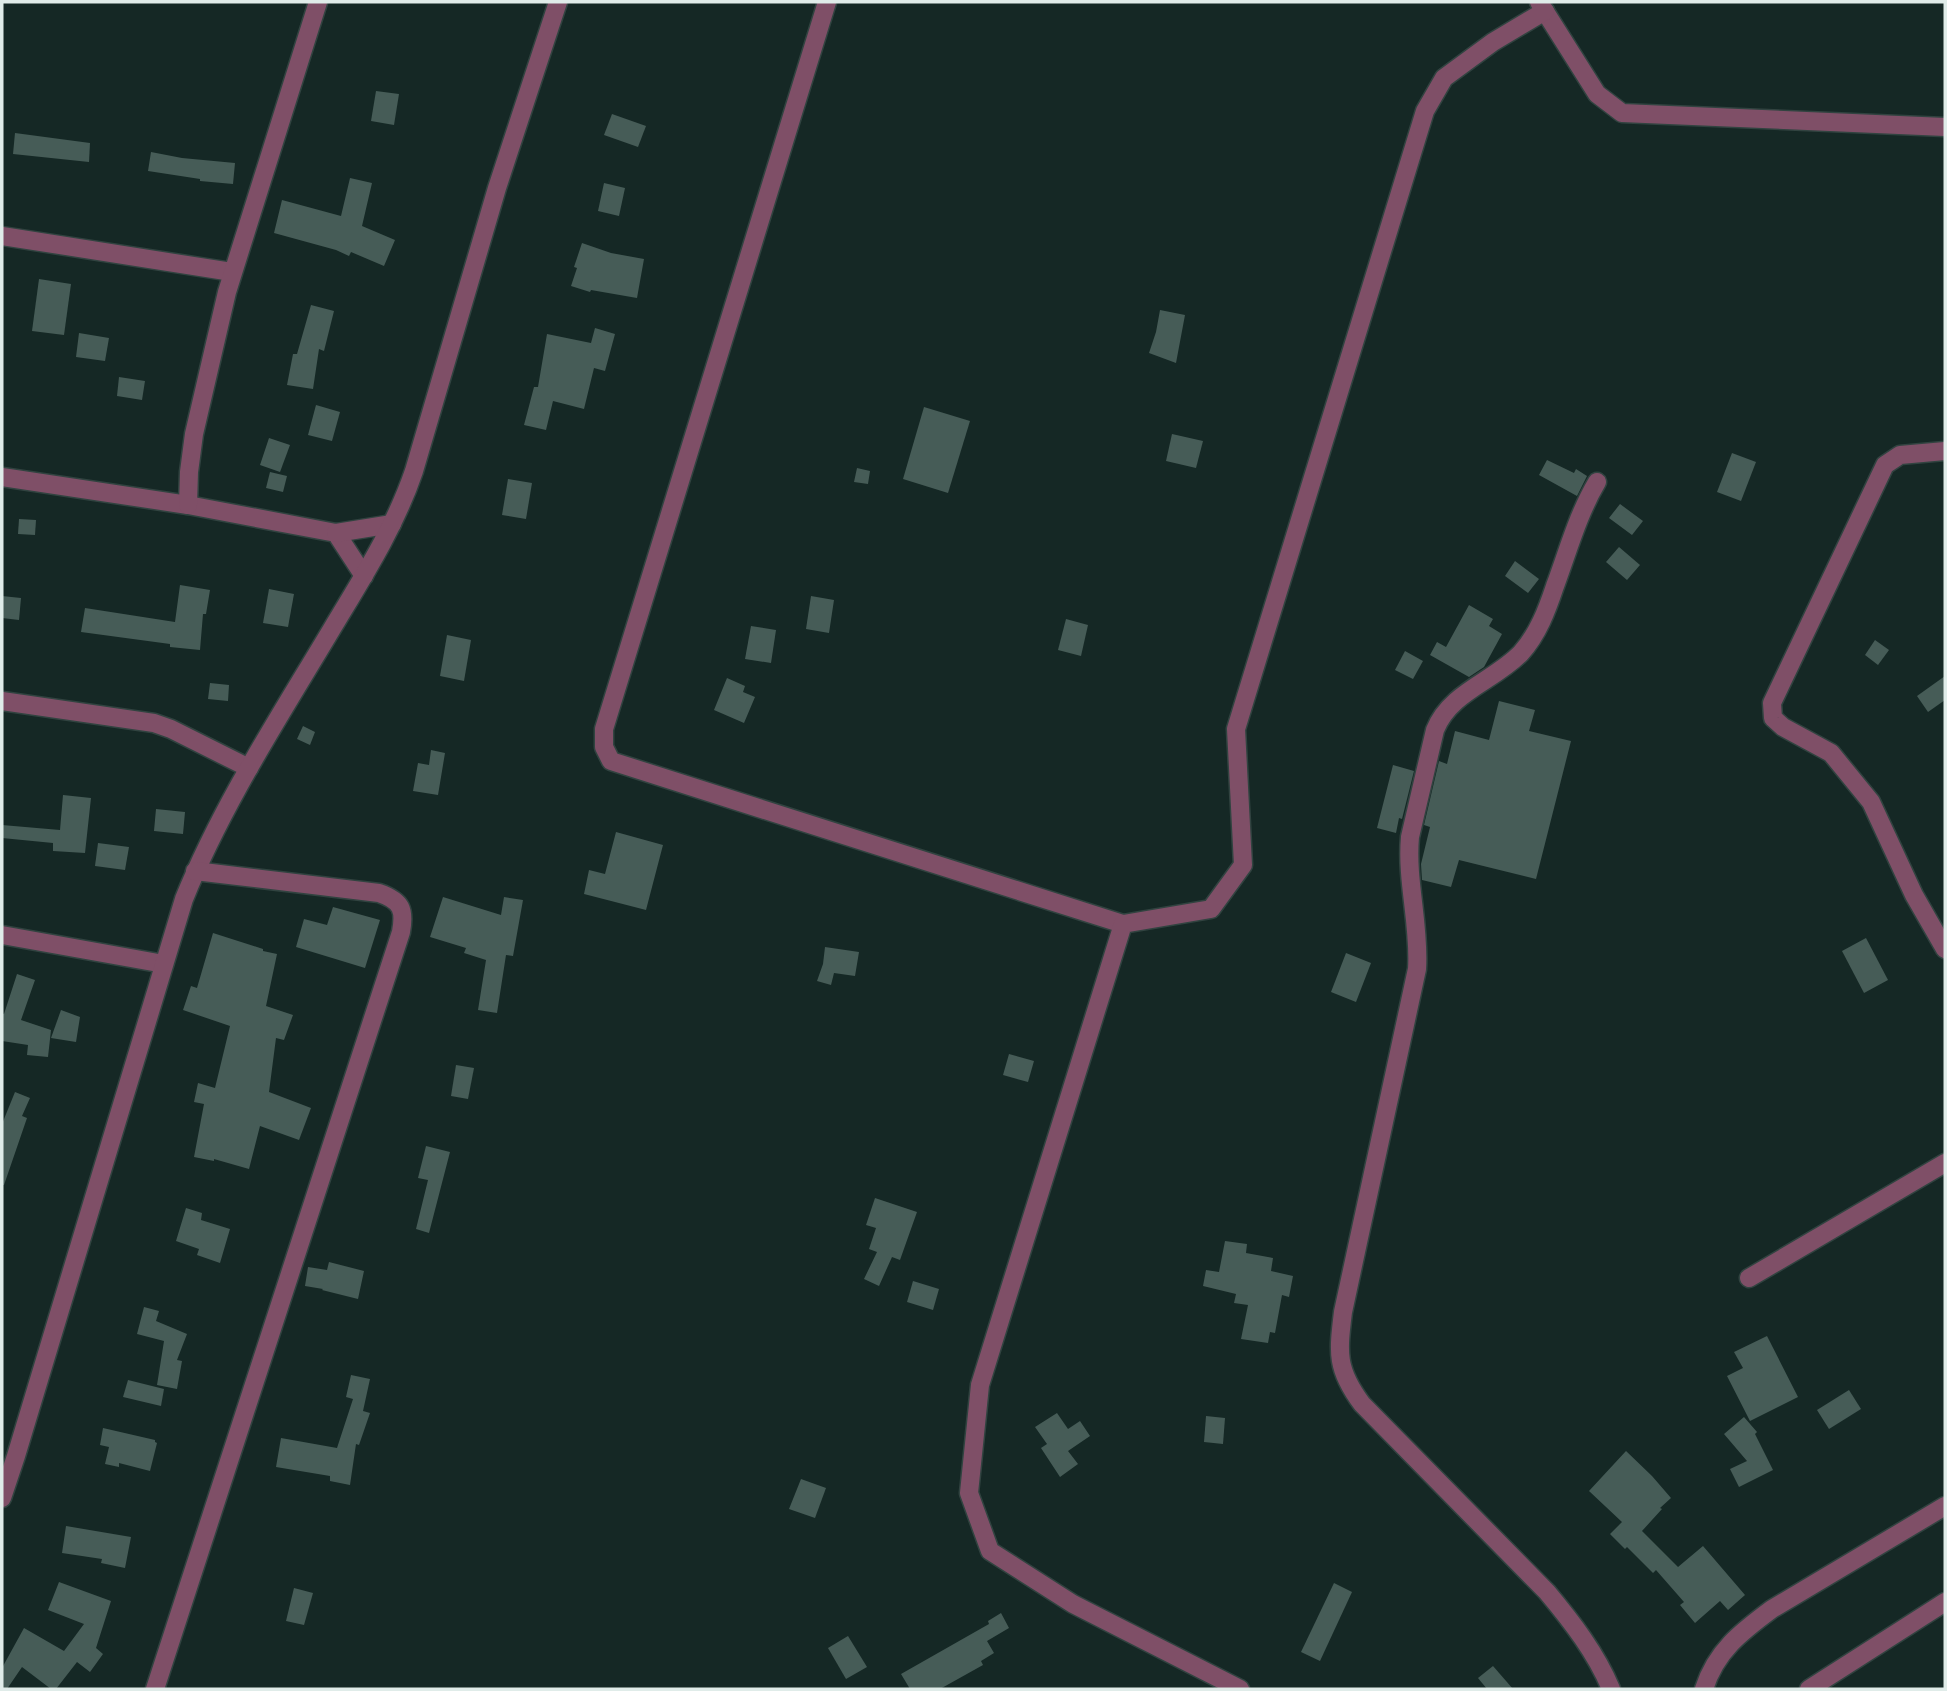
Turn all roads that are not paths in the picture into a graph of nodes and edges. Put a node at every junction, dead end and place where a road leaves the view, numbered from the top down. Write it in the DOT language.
graph roads {
  1 [pos="318,2"];
  2 [pos="558,2"];
  3 [pos="827,2"];
  4 [pos="1542,6"];
  5 [pos="1945,127"];
  6 [pos="2,236"];
  7 [pos="232,272"];
  8 [pos="1945,451"];
  9 [pos="2,477"];
  10 [pos="1597,482"];
  11 [pos="188,505"];
  12 [pos="392,524"];
  13 [pos="336,533"];
  14 [pos="364,576"];
  15 [pos="2,701"];
  16 [pos="249,768"];
  17 [pos="195,871"];
  18 [pos="1123,924"];
  19 [pos="2,935"];
  20 [pos="1945,949"];
  21 [pos="164,964"];
  22 [pos="1945,1163"];
  23 [pos="1749,1278"];
  24 [pos="2,1498"];
  25 [pos="1945,1506"];
  26 [pos="1945,1602"];
  27 [pos="155,1689"];
  28 [pos="1240,1689"];
  29 [pos="1611,1689"];
  30 [pos="1704,1689"];
  31 [pos="1809,1689"];
  1 -- 7 [label="street"];
  2 -- 12 [label="street"];
  3 -- 18 [label="street"];
  4 -- 5 [label="street"];
  4 -- 18 [label="street"];
  6 -- 7 [label="street"];
  7 -- 11 [label="street"];
  8 -- 20 [label="street"];
  9 -- 11 [label="street"];
  10 -- 29 [label="street"];
  11 -- 13 [label="street"];
  12 -- 13 [label="street"];
  12 -- 14 [label="street"];
  13 -- 14 [label="street"];
  14 -- 16 [label="street"];
  15 -- 16 [label="street"];
  16 -- 17 [label="street"];
  17 -- 21 [label="street"];
  17 -- 27 [label="street"];
  18 -- 28 [label="street"];
  19 -- 21 [label="street"];
  21 -- 24 [label="street"];
  22 -- 23 [label="street"];
  25 -- 30 [label="street"];
  26 -- 31 [label="street"];
}
